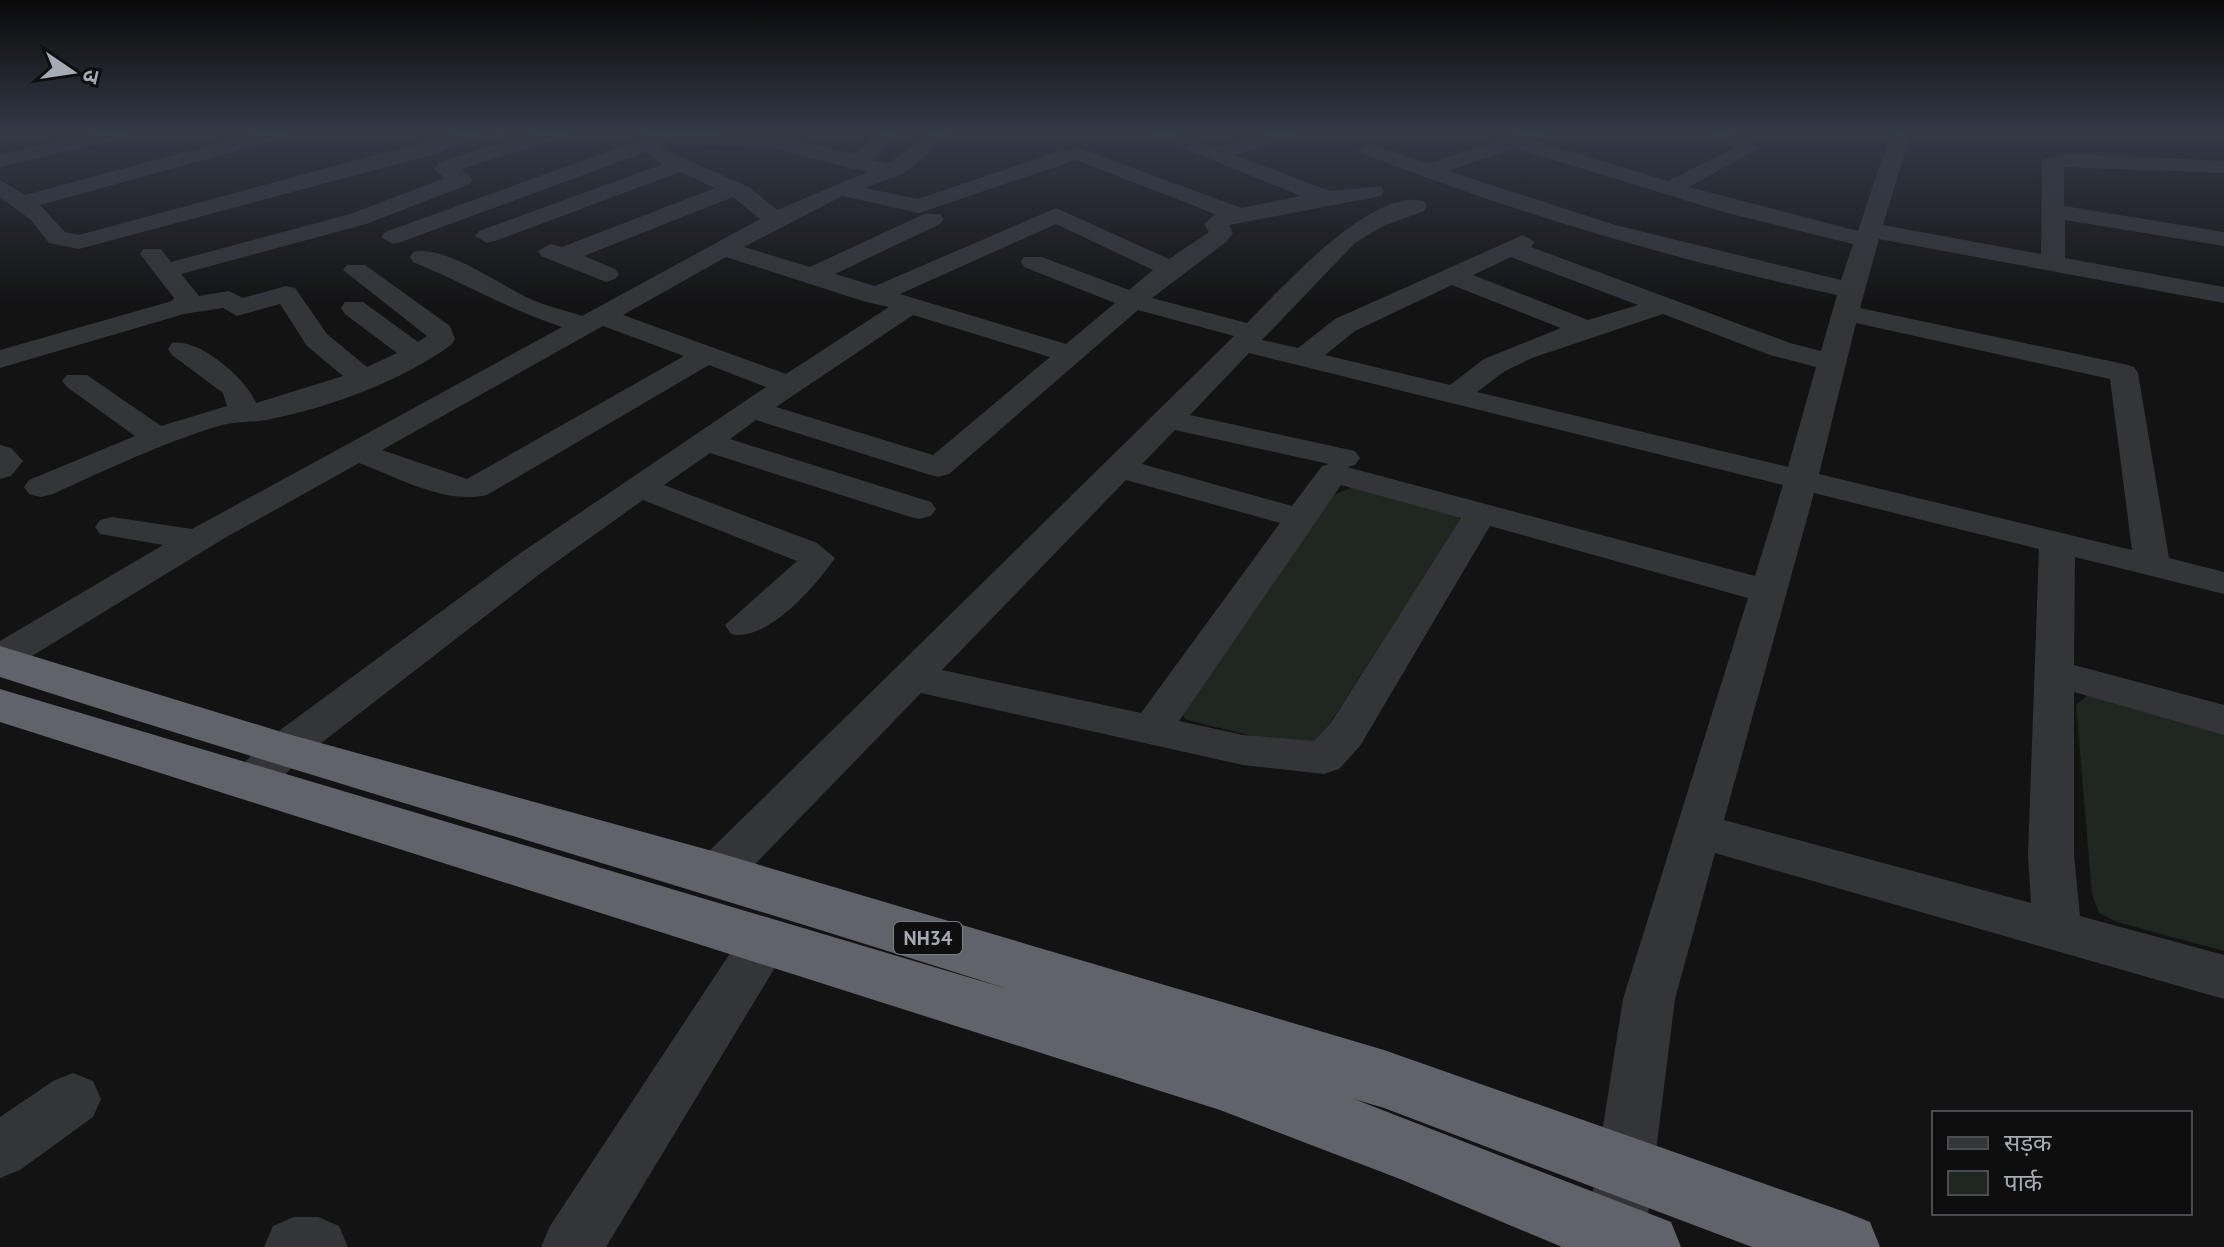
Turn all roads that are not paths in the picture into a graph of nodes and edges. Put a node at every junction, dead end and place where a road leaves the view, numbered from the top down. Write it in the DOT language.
graph roads {
  1 [pos="43,190"];
  2 [pos="237,190"];
  3 [pos="276,190"];
  4 [pos="433,190"];
  5 [pos="514,190"];
  6 [pos="612,190"];
  7 [pos="731,190"];
  8 [pos="736,190"];
  9 [pos="837,190"];
  10 [pos="845,190"];
  11 [pos="968,190"];
  12 [pos="1173,190"];
  13 [pos="1307,190"];
  14 [pos="1476,190"];
  15 [pos="1673,190"];
  16 [pos="1882,190"];
  17 [pos="2054,190"];
  18 [pos="251,197"];
  19 [pos="10,198"];
  20 [pos="1327,198"];
  21 [pos="1377,205"];
  22 [pos="1416,206"];
  23 [pos="2055,211"];
  24 [pos="1237,215"];
  25 [pos="932,219"];
  26 [pos="775,220"];
  27 [pos="643,224"];
  28 [pos="130,230"];
  29 [pos="1868,235"];
  30 [pos="487,236"];
  31 [pos="393,237"];
  32 [pos="2224,239"];
  33 [pos="721,250"];
  34 [pos="422,257"];
  35 [pos="1033,262"];
  36 [pos="2053,263"];
  37 [pos="1170,269"];
  38 [pos="356,270"];
  39 [pos="165,271"];
  40 [pos="606,274"];
  41 [pos="1451,275"];
  42 [pos="811,276"];
  43 [pos="2224,295"];
  44 [pos="875,296"];
  45 [pos="1134,301"];
  46 [pos="1848,301"];
  47 [pos="1665,305"];
  48 [pos="909,306"];
  49 [pos="181,307"];
  50 [pos="354,308"];
  51 [pos="593,321"];
  52 [pos="1590,330"];
  53 [pos="1246,337"];
  54 [pos="182,349"];
  55 [pos="416,354"];
  56 [pos="708,354"];
  57 [pos="1070,354"];
  58 [pos="1303,358"];
  59 [pos="0,359"];
  60 [pos="1832,362"];
  61 [pos="362,377"];
  62 [pos="77,381"];
  63 [pos="789,385"];
  64 [pos="1456,396"];
  65 [pos="752,409"];
  66 [pos="244,413"];
  67 [pos="1168,419"];
  68 [pos="160,439"];
  69 [pos="705,441"];
  70 [pos="357,452"];
  71 [pos="0,455"];
  72 [pos="1344,458"];
  73 [pos="1120,468"];
  74 [pos="0,469"];
  75 [pos="1801,480"];
  76 [pos="41,487"];
  77 [pos="639,487"];
  78 [pos="919,509"];
  79 [pos="1481,513"];
  80 [pos="1298,518"];
  81 [pos="112,527"];
  82 [pos="196,540"];
  83 [pos="2057,544"];
  84 [pos="2152,566"];
  85 [pos="2224,583"];
  86 [pos="1766,591"];
  87 [pos="744,625"];
  88 [pos="0,659"];
  89 [pos="2056,673"];
  90 [pos="910,677"];
  91 [pos="0,705"];
  92 [pos="2224,720"];
  93 [pos="1151,730"];
  94 [pos="267,766"];
  95 [pos="1697,830"];
  96 [pos="716,874"];
  97 [pos="2057,932"];
  98 [pos="766,941"];
  99 [pos="2224,977"];
  100 [pos="73,1099"];
  101 [pos="0,1150"];
  102 [pos="1627,1170"];
  103 [pos="1626,1244"];
  104 [pos="294,1247"];
  105 [pos="318,1247"];
  106 [pos="571,1247"];
  107 [pos="1845,1247"];
  1 -- 19 [label="street"];
  2 -- 18 [label="street"];
  3 -- 18 [label="street"];
  4 -- 39 [label="street"];
  5 -- 31 [label="street"];
  6 -- 30 [label="street"];
  7 -- 27 [label="street"];
  8 -- 26 [label="street"];
  9 -- 26 [label="street"];
  10 -- 11 [label="street"];
  12 -- 24 [label="street"];
  13 -- 20 [label="street"];
  14 -- 46 [label="street"];
  15 -- 29 [label="street"];
  16 -- 29 [label="street"];
  17 -- 23 [label="street"];
  18 -- 28 [label="street"];
  19 -- 28 [label="street"];
  20 -- 21 [label="street"];
  20 -- 24 [label="street"];
  21 -- 22 [label="street"];
  21 -- 53 [label="street"];
  23 -- 32 [label="street"];
  23 -- 36 [label="street"];
  24 -- 37 [label="street"];
  25 -- 42 [label="street"];
  26 -- 33 [label="street"];
  27 -- 33 [label="street"];
  27 -- 40 [label="street"];
  28 -- 39 [label="street"];
  29 -- 36 [label="street"];
  29 -- 46 [label="street"];
  33 -- 42 [label="street"];
  33 -- 51 [label="street"];
  34 -- 51 [label="street"];
  35 -- 45 [label="street"];
  36 -- 43 [label="street"];
  37 -- 44 [label="street"];
  37 -- 45 [label="street"];
  38 -- 55 [label="street"];
  39 -- 49 [label="street"];
  41 -- 47 [label="street"];
  41 -- 52 [label="street"];
  41 -- 58 [label="street"];
  42 -- 44 [label="street"];
  44 -- 48 [label="street"];
  45 -- 53 [label="street"];
  45 -- 57 [label="street"];
  46 -- 60 [label="street"];
  46 -- 84 [label="street"];
  47 -- 52 [label="street"];
  47 -- 60 [label="street"];
  48 -- 57 [label="street"];
  48 -- 63 [label="street"];
  49 -- 59 [label="street"];
  49 -- 61 [label="street"];
  50 -- 55 [label="street"];
  51 -- 56 [label="street"];
  51 -- 70 [label="street"];
  52 -- 64 [label="street"];
  53 -- 58 [label="street"];
  53 -- 67 [label="street"];
  54 -- 66 [label="street"];
  55 -- 61 [label="street"];
  56 -- 63 [label="street"];
  56 -- 70 [label="street"];
  57 -- 65 [label="street"];
  58 -- 64 [label="street"];
  60 -- 75 [label="street"];
  61 -- 66 [label="street"];
  62 -- 68 [label="street"];
  63 -- 65 [label="street"];
  64 -- 75 [label="street"];
  65 -- 69 [label="street"];
  66 -- 68 [label="street"];
  67 -- 72 [label="street"];
  67 -- 73 [label="street"];
  68 -- 76 [label="street"];
  69 -- 77 [label="street"];
  69 -- 78 [label="street"];
  70 -- 82 [label="street"];
  71 -- 74 [label="street"];
  73 -- 80 [label="street"];
  73 -- 90 [label="street"];
  75 -- 83 [label="street"];
  75 -- 86 [label="street"];
  77 -- 87 [label="street"];
  77 -- 94 [label="street"];
  79 -- 80 [label="street"];
  79 -- 86 [label="street"];
  79 -- 93 [label="street"];
  80 -- 93 [label="street"];
  81 -- 82 [label="street"];
  82 -- 88 [label="street"];
  83 -- 84 [label="street"];
  83 -- 89 [label="street"];
  84 -- 85 [label="street"];
  86 -- 95 [label="street"];
  88 -- 94 [label="highway, NH34"];
  89 -- 92 [label="street"];
  89 -- 97 [label="street"];
  90 -- 93 [label="street"];
  90 -- 96 [label="street"];
  91 -- 94 [label="highway, NH34"];
  94 -- 96 [label="highway, NH34"];
  94 -- 98 [label="highway, NH34"];
  95 -- 97 [label="street"];
  95 -- 102 [label="street"];
  96 -- 102 [label="highway, NH34"];
  97 -- 99 [label="street"];
  98 -- 103 [label="highway, NH34"];
  98 -- 106 [label="street"];
  100 -- 101 [label="street"];
  102 -- 103 [label="street"];
  102 -- 107 [label="highway, NH34"];
  104 -- 105 [label="street"];
}
